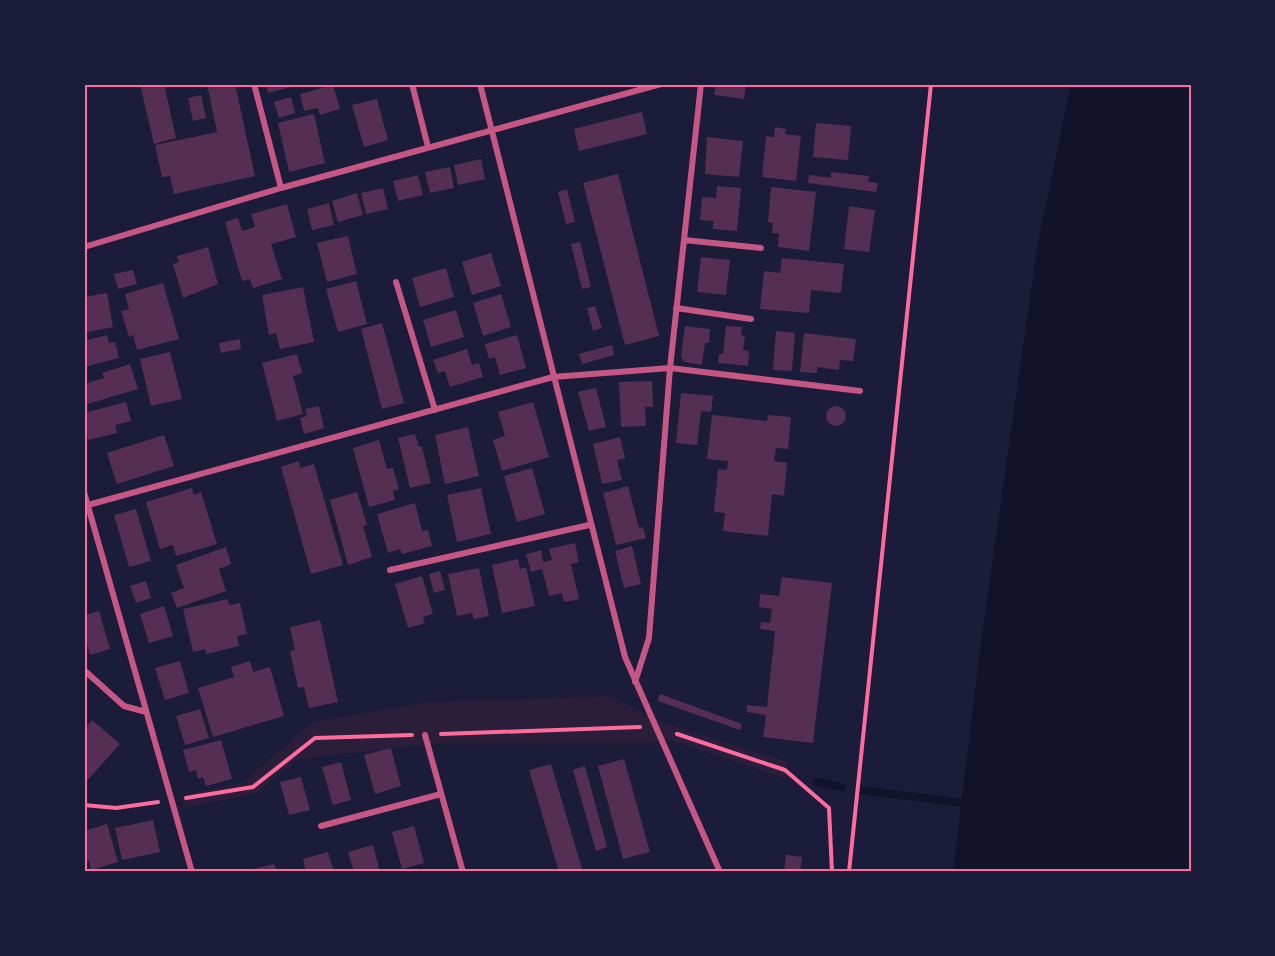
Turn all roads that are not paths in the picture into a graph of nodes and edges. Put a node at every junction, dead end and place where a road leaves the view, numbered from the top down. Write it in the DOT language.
graph roads {
  1 [pos="254,84"];
  2 [pos="412,84"];
  3 [pos="480,84"];
  4 [pos="660,84"];
  5 [pos="700,84"];
  6 [pos="491,130"];
  7 [pos="428,147"];
  8 [pos="281,188"];
  9 [pos="684,240"];
  10 [pos="84,247"];
  11 [pos="761,248"];
  12 [pos="396,282"];
  13 [pos="676,308"];
  14 [pos="752,318"];
  15 [pos="670,368"];
  16 [pos="553,377"];
  17 [pos="860,391"];
  18 [pos="435,410"];
  19 [pos="84,492"];
  20 [pos="88,505"];
  21 [pos="589,525"];
  22 [pos="390,570"];
  23 [pos="84,670"];
  24 [pos="635,682"];
  25 [pos="146,712"];
  26 [pos="425,735"];
  27 [pos="441,794"];
  28 [pos="321,826"];
  29 [pos="192,872"];
  30 [pos="463,872"];
  31 [pos="720,872"];
  1 -- 8 [label="street"];
  2 -- 7 [label="street"];
  3 -- 6 [label="street"];
  4 -- 6 [label="street"];
  5 -- 9 [label="street"];
  6 -- 7 [label="street"];
  6 -- 16 [label="street"];
  7 -- 8 [label="street"];
  8 -- 10 [label="street"];
  9 -- 11 [label="street"];
  9 -- 13 [label="street"];
  12 -- 18 [label="street"];
  13 -- 14 [label="street"];
  13 -- 15 [label="street"];
  15 -- 16 [label="street"];
  15 -- 17 [label="street"];
  15 -- 24 [label="street"];
  16 -- 18 [label="street"];
  16 -- 21 [label="street"];
  18 -- 20 [label="street"];
  19 -- 20 [label="street"];
  20 -- 25 [label="street"];
  21 -- 22 [label="street"];
  21 -- 24 [label="street"];
  23 -- 25 [label="street"];
  24 -- 31 [label="street"];
  25 -- 29 [label="street"];
  26 -- 27 [label="street"];
  27 -- 28 [label="street"];
  27 -- 30 [label="street"];
}
